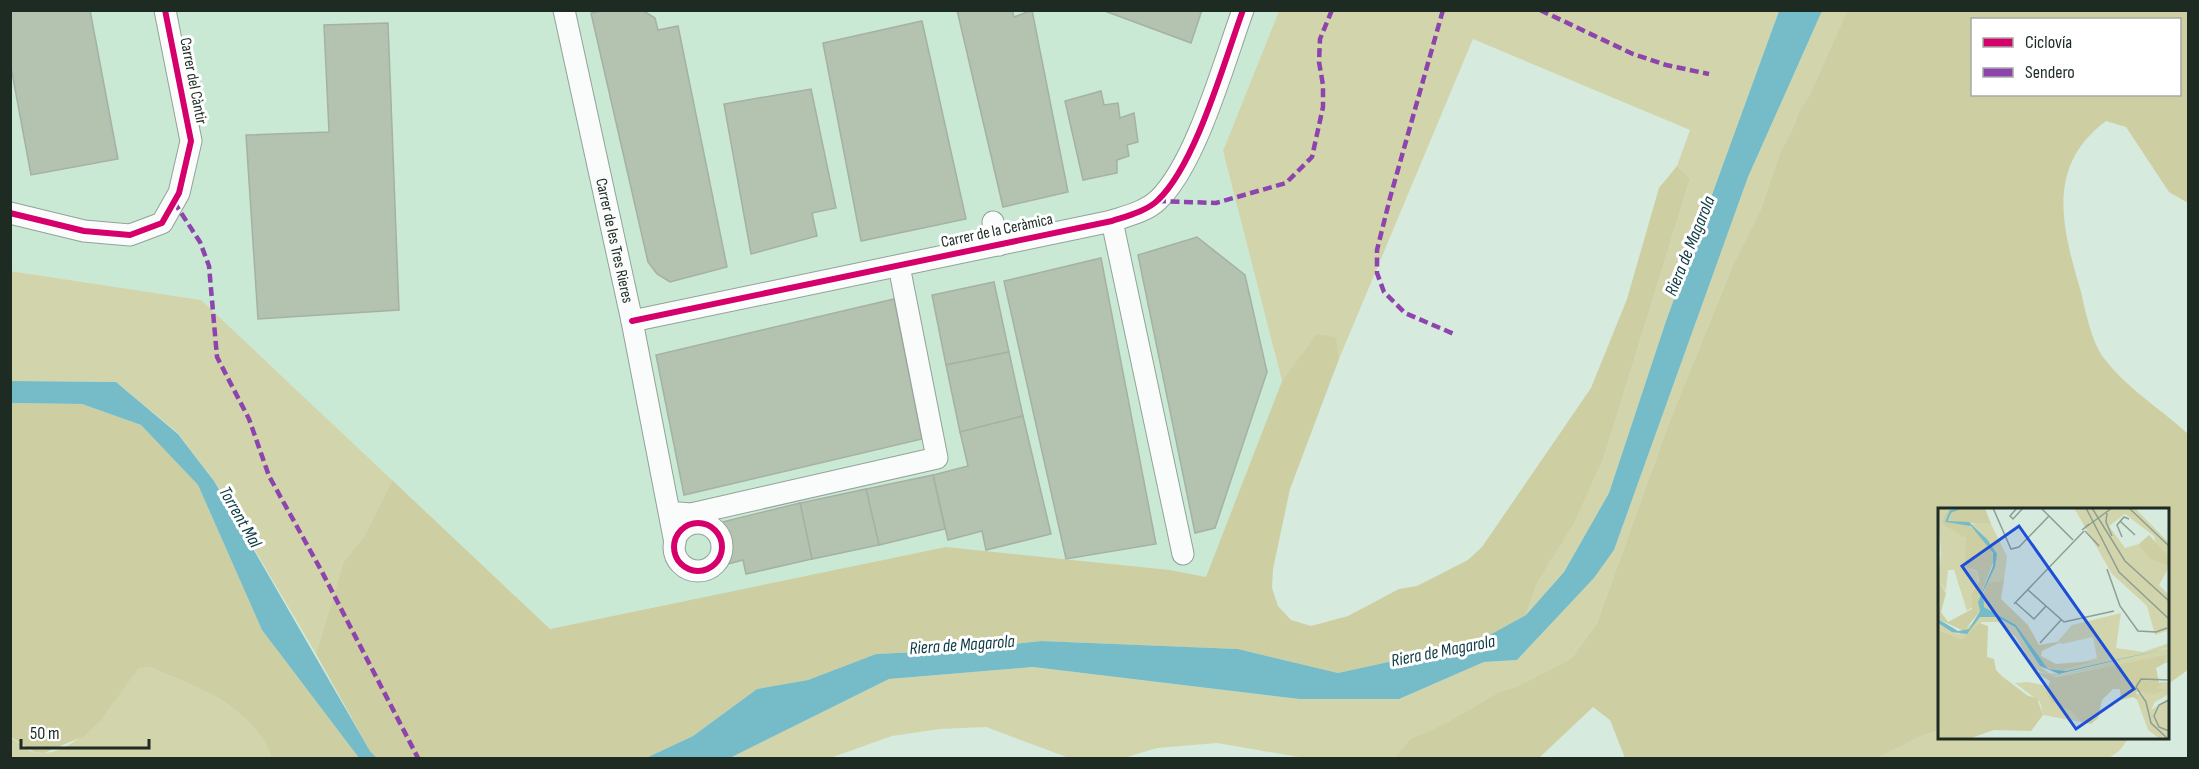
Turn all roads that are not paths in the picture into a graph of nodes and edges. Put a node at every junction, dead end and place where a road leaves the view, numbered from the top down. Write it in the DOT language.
graph roads {
  1 [pos="165,10"];
  2 [pos="564,10"];
  3 [pos="1243,10"];
  4 [pos="10,213"];
  5 [pos="1112,221"];
  6 [pos="993,222"];
  7 [pos="999,245"];
  8 [pos="899,266"];
  9 [pos="632,321"];
  10 [pos="680,514"];
  11 [pos="1183,554"];
  1 -- 4 [label="street, Carrer del Càntir"];
  2 -- 9 [label="street, Carrer de les Tres Rieres"];
  3 -- 5 [label="street, Carrer de la Ceràmica"];
  5 -- 7 [label="street, Carrer de la Ceràmica"];
  5 -- 11 [label="street"];
  6 -- 7 [label="street"];
  7 -- 8 [label="street, Carrer de la Ceràmica"];
  8 -- 9 [label="street, Carrer de la Ceràmica"];
  8 -- 10 [label="street"];
  9 -- 10 [label="street, Carrer de les Tres Rieres"];
  10 -- 10 [label="street, Carrer de les Tres Rieres"];
}
